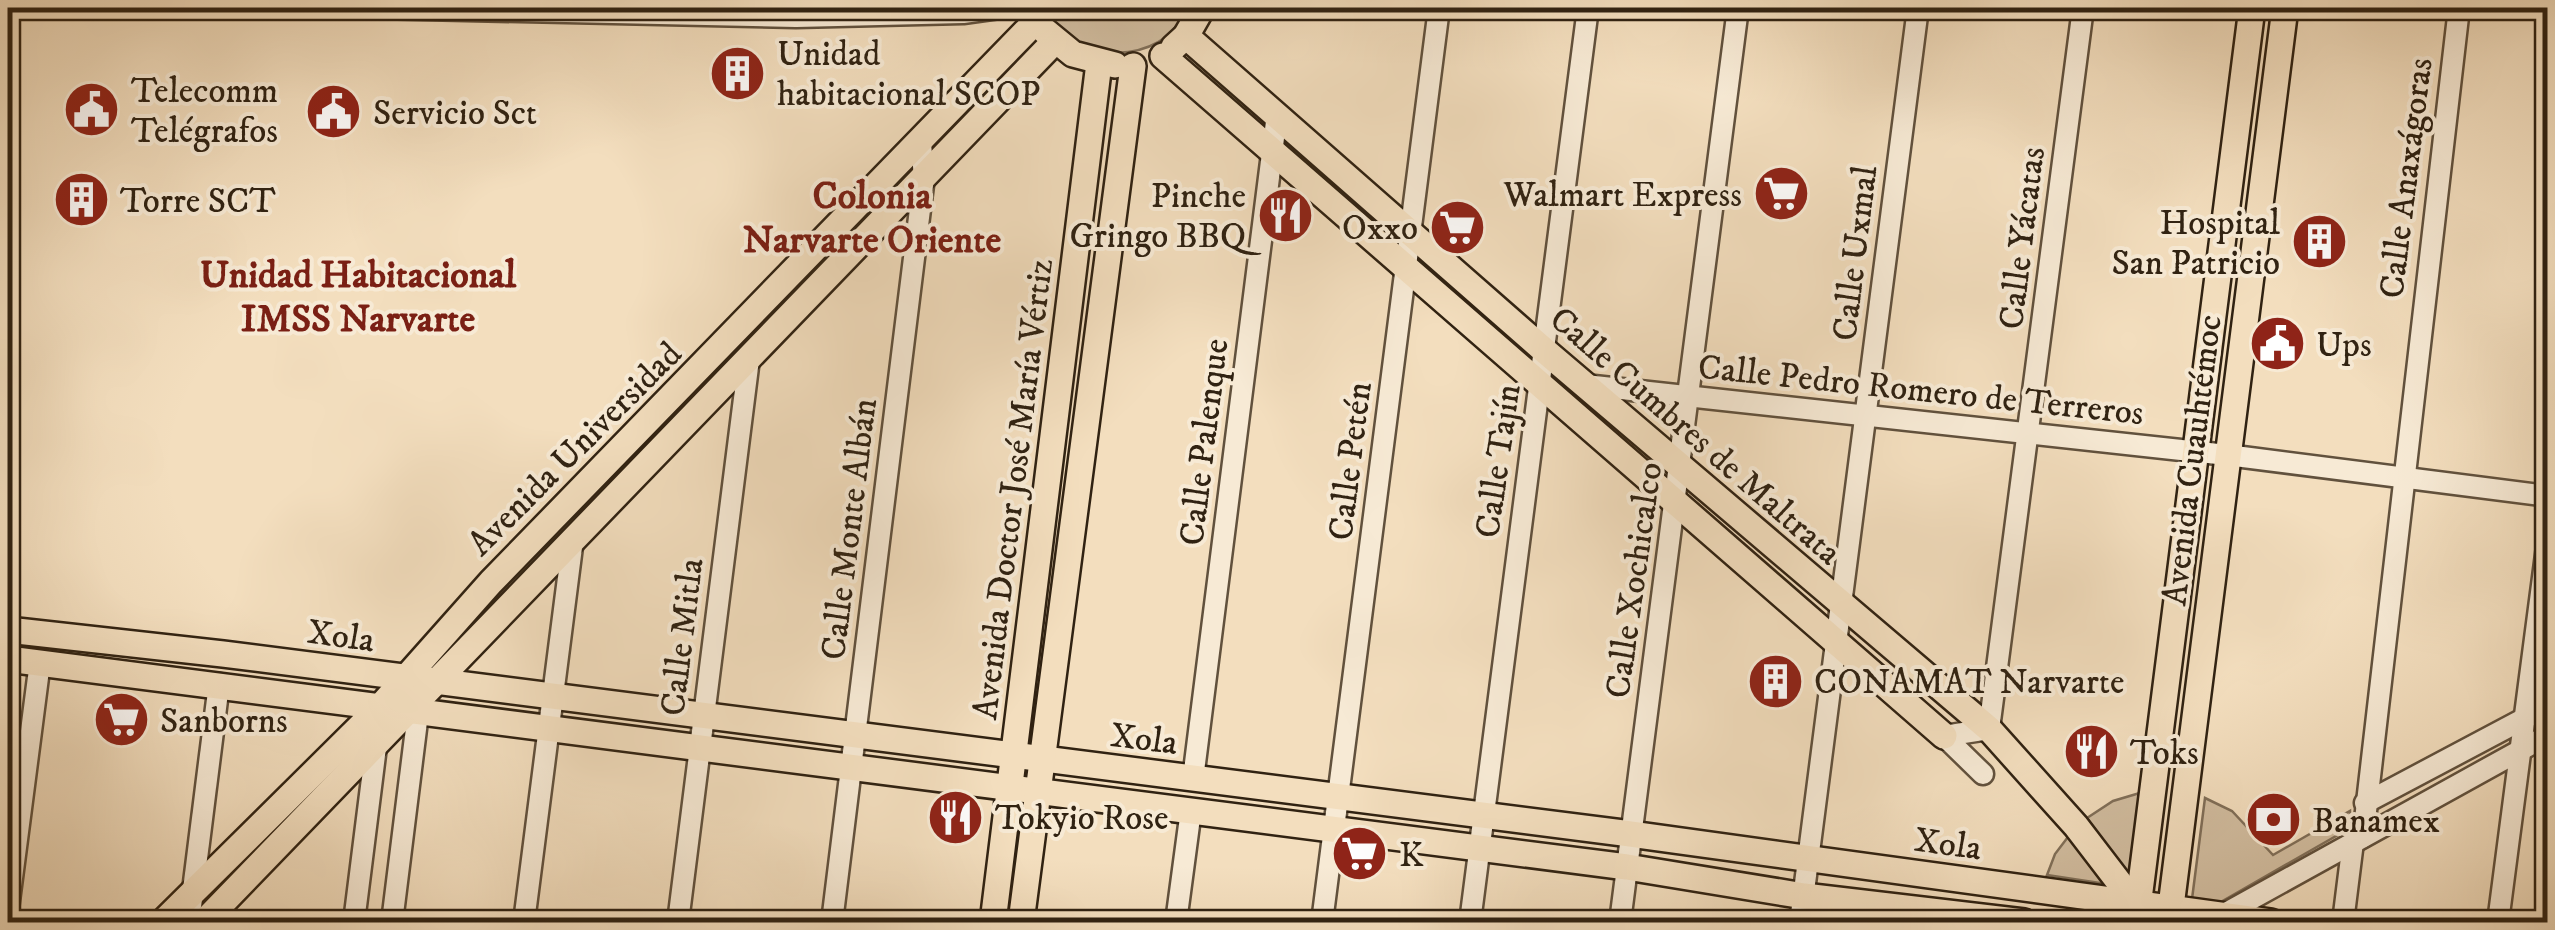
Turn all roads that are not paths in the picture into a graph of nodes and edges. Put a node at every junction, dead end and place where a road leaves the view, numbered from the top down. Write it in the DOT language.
graph roads {
  1 [pos="8,8"];
  2 [pos="34,8"];
  3 [pos="375,8"];
  4 [pos="495,8"];
  5 [pos="998,8"];
  6 [pos="1202,8"];
  7 [pos="1438,8"];
  8 [pos="1588,8"];
  9 [pos="1738,8"];
  10 [pos="1918,8"];
  11 [pos="2083,8"];
  12 [pos="2252,8"];
  13 [pos="2284,8"];
  14 [pos="2458,8"];
  15 [pos="642,10"];
  16 [pos="796,12"];
  17 [pos="1031,14"];
  18 [pos="1186,36"];
  19 [pos="1054,42"];
  20 [pos="1164,56"];
  21 [pos="1099,64"];
  22 [pos="1133,66"];
  23 [pos="1277,114"];
  24 [pos="921,144"];
  25 [pos="1274,151"];
  26 [pos="924,177"];
  27 [pos="1412,233"];
  28 [pos="800,267"];
  29 [pos="1407,268"];
  30 [pos="818,288"];
  31 [pos="1545,352"];
  32 [pos="749,359"];
  33 [pos="1540,383"];
  34 [pos="1585,385"];
  35 [pos="1690,397"];
  36 [pos="1866,415"];
  37 [pos="2029,433"];
  38 [pos="2196,451"];
  39 [pos="2227,454"];
  40 [pos="1681,466"];
  41 [pos="2404,476"];
  42 [pos="2548,496"];
  43 [pos="1676,502"];
  44 [pos="2548,539"];
  45 [pos="573,540"];
  46 [pos="491,582"];
  47 [pos="513,602"];
  48 [pos="1843,608"];
  49 [pos="8,630"];
  50 [pos="1838,642"];
  51 [pos="8,658"];
  52 [pos="40,662"];
  53 [pos="401,679"];
  54 [pos="436,683"];
  55 [pos="219,684"];
  56 [pos="553,698"];
  57 [pos="2548,706"];
  58 [pos="379,708"];
  59 [pos="413,712"];
  60 [pos="704,716"];
  61 [pos="2525,718"];
  62 [pos="549,728"];
  63 [pos="1989,729"];
  64 [pos="2548,734"];
  65 [pos="856,735"];
  66 [pos="1944,736"];
  67 [pos="377,742"];
  68 [pos="700,746"];
  69 [pos="2521,750"];
  70 [pos="1014,758"];
  71 [pos="1041,762"];
  72 [pos="852,766"];
  73 [pos="1983,774"];
  74 [pos="1193,779"];
  75 [pos="1024,788"];
  76 [pos="1338,798"];
  77 [pos="2366,803"];
  78 [pos="1191,810"];
  79 [pos="1484,816"];
  80 [pos="1334,829"];
  81 [pos="1632,834"];
  82 [pos="2358,839"];
  83 [pos="1479,848"];
  84 [pos="1808,859"];
  85 [pos="1627,867"];
  86 [pos="192,892"];
  87 [pos="1804,896"];
  88 [pos="2138,907"];
  89 [pos="8,910"];
  90 [pos="2170,916"];
  91 [pos="2213,919"];
  92 [pos="163,922"];
  93 [pos="188,922"];
  94 [pos="204,922"];
  95 [pos="354,922"];
  96 [pos="392,922"];
  97 [pos="524,922"];
  98 [pos="678,922"];
  99 [pos="832,922"];
  100 [pos="993,922"];
  101 [pos="1021,922"];
  102 [pos="1176,922"];
  103 [pos="1322,922"];
  104 [pos="1470,922"];
  105 [pos="1620,922"];
  106 [pos="1800,922"];
  107 [pos="2024,922"];
  108 [pos="2271,922"];
  109 [pos="2343,922"];
  110 [pos="2498,922"];
  1 -- 2 [label="street"];
  3 -- 4 [label="street"];
  4 -- 15 [label="street"];
  5 -- 16 [label="street"];
  6 -- 18 [label="main road"];
  7 -- 27 [label="street, Calle Petén"];
  8 -- 31 [label="street, Calle Tajín"];
  9 -- 35 [label="street, Calle Xochicalco"];
  10 -- 36 [label="street, Calle Uxmal"];
  11 -- 37 [label="street, Calle Yácatas"];
  12 -- 38 [label="main road, Avenida Cuauhtémoc"];
  13 -- 39 [label="main road, Avenida Cuauhtémoc"];
  14 -- 41 [label="street, Calle Anaxágoras"];
  15 -- 16 [label="street"];
  17 -- 19 [label="main road"];
  17 -- 24 [label="main road, Avenida Universidad"];
  18 -- 20 [label="main road"];
  18 -- 23 [label="main road, Calle Cumbres de Maltrata"];
  19 -- 21 [label="main road"];
  19 -- 26 [label="main road, Avenida Universidad"];
  20 -- 22 [label="main road"];
  20 -- 25 [label="main road, Calle Cumbres de Maltrata"];
  21 -- 22 [label="main road"];
  21 -- 70 [label="main road, Avenida Doctor José María Vértiz"];
  22 -- 71 [label="main road, Avenida Doctor José María Vértiz"];
  23 -- 25 [label="street, Calle Palenque"];
  23 -- 27 [label="main road, Calle Cumbres de Maltrata"];
  24 -- 26 [label="street, Calle Monte Albán"];
  24 -- 28 [label="main road, Avenida Universidad"];
  25 -- 29 [label="main road, Calle Cumbres de Maltrata"];
  25 -- 74 [label="street, Calle Palenque"];
  26 -- 30 [label="main road, Avenida Universidad"];
  26 -- 65 [label="street, Calle Monte Albán"];
  27 -- 29 [label="street, Calle Petén"];
  27 -- 31 [label="main road, Calle Cumbres de Maltrata"];
  28 -- 30 [label="main road"];
  28 -- 46 [label="main road, Avenida Universidad"];
  29 -- 33 [label="main road, Calle Cumbres de Maltrata"];
  29 -- 76 [label="street, Calle Petén"];
  30 -- 32 [label="main road, Avenida Universidad"];
  31 -- 33 [label="street, Calle Tajín"];
  31 -- 34 [label="main road, Calle Cumbres de Maltrata"];
  32 -- 45 [label="main road, Avenida Universidad"];
  32 -- 60 [label="street, Calle Mitla"];
  33 -- 43 [label="main road, Calle Cumbres de Maltrata"];
  33 -- 79 [label="street, Calle Tajín"];
  34 -- 35 [label="street, Calle Pedro Romero de Terreros"];
  34 -- 40 [label="main road, Calle Cumbres de Maltrata"];
  35 -- 36 [label="street, Calle Pedro Romero de Terreros"];
  35 -- 40 [label="street, Calle Xochicalco"];
  36 -- 37 [label="street, Calle Pedro Romero de Terreros"];
  36 -- 48 [label="street, Calle Uxmal"];
  37 -- 38 [label="street, Calle Pedro Romero de Terreros"];
  37 -- 63 [label="street, Calle Yácatas"];
  38 -- 39 [label="street, Calle Pedro Romero de Terreros"];
  38 -- 88 [label="main road, Avenida Cuauhtémoc"];
  39 -- 41 [label="street, Calle Pedro Romero de Terreros"];
  39 -- 90 [label="main road, Avenida Cuauhtémoc"];
  40 -- 43 [label="street, Calle Xochicalco"];
  40 -- 48 [label="main road, Calle Cumbres de Maltrata"];
  41 -- 42 [label="street, Calle Pedro Romero de Terreros"];
  41 -- 77 [label="street, Calle Anaxágoras"];
  43 -- 50 [label="main road, Calle Cumbres de Maltrata"];
  43 -- 81 [label="street, Calle Xochicalco"];
  44 -- 61 [label="street"];
  45 -- 47 [label="main road, Avenida Universidad"];
  45 -- 56 [label="street"];
  46 -- 47 [label="main road"];
  46 -- 53 [label="main road, Avenida Universidad"];
  47 -- 54 [label="main road, Avenida Universidad"];
  48 -- 50 [label="street, Calle Uxmal"];
  48 -- 63 [label="main road, Calle Cumbres de Maltrata"];
  49 -- 53 [label="main road, Xola"];
  50 -- 66 [label="main road, Calle Cumbres de Maltrata"];
  50 -- 84 [label="street, Calle Uxmal"];
  51 -- 52 [label="main road, Xola"];
  52 -- 55 [label="main road, Xola"];
  52 -- 89 [label="street"];
  53 -- 54 [label="main road, Xola"];
  53 -- 58 [label="main road, Avenida Universidad"];
  54 -- 56 [label="main road, Xola"];
  54 -- 59 [label="main road, Avenida Universidad"];
  55 -- 58 [label="main road, Xola"];
  55 -- 86 [label="street"];
  56 -- 60 [label="main road, Xola"];
  56 -- 62 [label="street"];
  57 -- 61 [label="street"];
  58 -- 59 [label="main road, Xola"];
  58 -- 67 [label="street"];
  58 -- 86 [label="main road, Avenida Universidad"];
  59 -- 62 [label="main road, Xola"];
  59 -- 67 [label="main road, Avenida Universidad"];
  59 -- 96 [label="street"];
  60 -- 65 [label="main road, Xola"];
  60 -- 68 [label="street, Calle Mitla"];
  61 -- 69 [label="street"];
  61 -- 77 [label="street"];
  62 -- 68 [label="main road, Xola"];
  62 -- 97 [label="street"];
  63 -- 66 [label="street"];
  63 -- 88 [label="main road, Calle Cumbres de Maltrata"];
  64 -- 69 [label="street"];
  65 -- 70 [label="main road, Xola"];
  65 -- 72 [label="street, Calle Monte Albán"];
  66 -- 73 [label="street, Calle Cumbres de Maltrata"];
  67 -- 94 [label="main road, Avenida Universidad"];
  67 -- 95 [label="street"];
  68 -- 72 [label="main road, Xola"];
  68 -- 98 [label="street, Calle Mitla"];
  69 -- 82 [label="street"];
  69 -- 110 [label="street"];
  70 -- 71 [label="main road, Xola"];
  70 -- 75 [label="main road, Avenida Doctor José María Vértiz"];
  71 -- 74 [label="main road, Xola"];
  71 -- 75 [label="main road, Avenida Doctor José María Vértiz"];
  72 -- 75 [label="main road, Xola"];
  72 -- 99 [label="street, Calle Monte Albán"];
  74 -- 76 [label="main road, Xola"];
  75 -- 78 [label="main road, Xola"];
  75 -- 100 [label="main road, Avenida Doctor José María Vértiz"];
  75 -- 101 [label="main road, Avenida Doctor José María Vértiz"];
  76 -- 79 [label="main road, Xola"];
  76 -- 80 [label="street, Calle Petén"];
  77 -- 82 [label="street, Calle Anaxágoras"];
  78 -- 80 [label="main road, Xola"];
  78 -- 102 [label="street"];
  79 -- 81 [label="main road, Xola"];
  79 -- 83 [label="street, Calle Tajín"];
  80 -- 83 [label="main road, Xola"];
  80 -- 103 [label="street, Calle Petén"];
  81 -- 84 [label="main road, Xola"];
  81 -- 85 [label="street, Calle Xochicalco"];
  82 -- 91 [label="street"];
  82 -- 109 [label="street, Calle Anaxágoras"];
  83 -- 85 [label="main road, Xola"];
  83 -- 104 [label="street, Calle Tajín"];
  84 -- 87 [label="street, Calle Uxmal"];
  84 -- 88 [label="main road, Xola"];
  85 -- 87 [label="main road, Xola"];
  85 -- 105 [label="street, Calle Xochicalco"];
  86 -- 92 [label="main road, Avenida Universidad"];
  86 -- 93 [label="street"];
  87 -- 106 [label="street, Calle Uxmal"];
  87 -- 107 [label="main road, Xola"];
  88 -- 90 [label="main road, Xola"];
  90 -- 91 [label="main road, Xola"];
  91 -- 108 [label="main road, Xola"];
}
